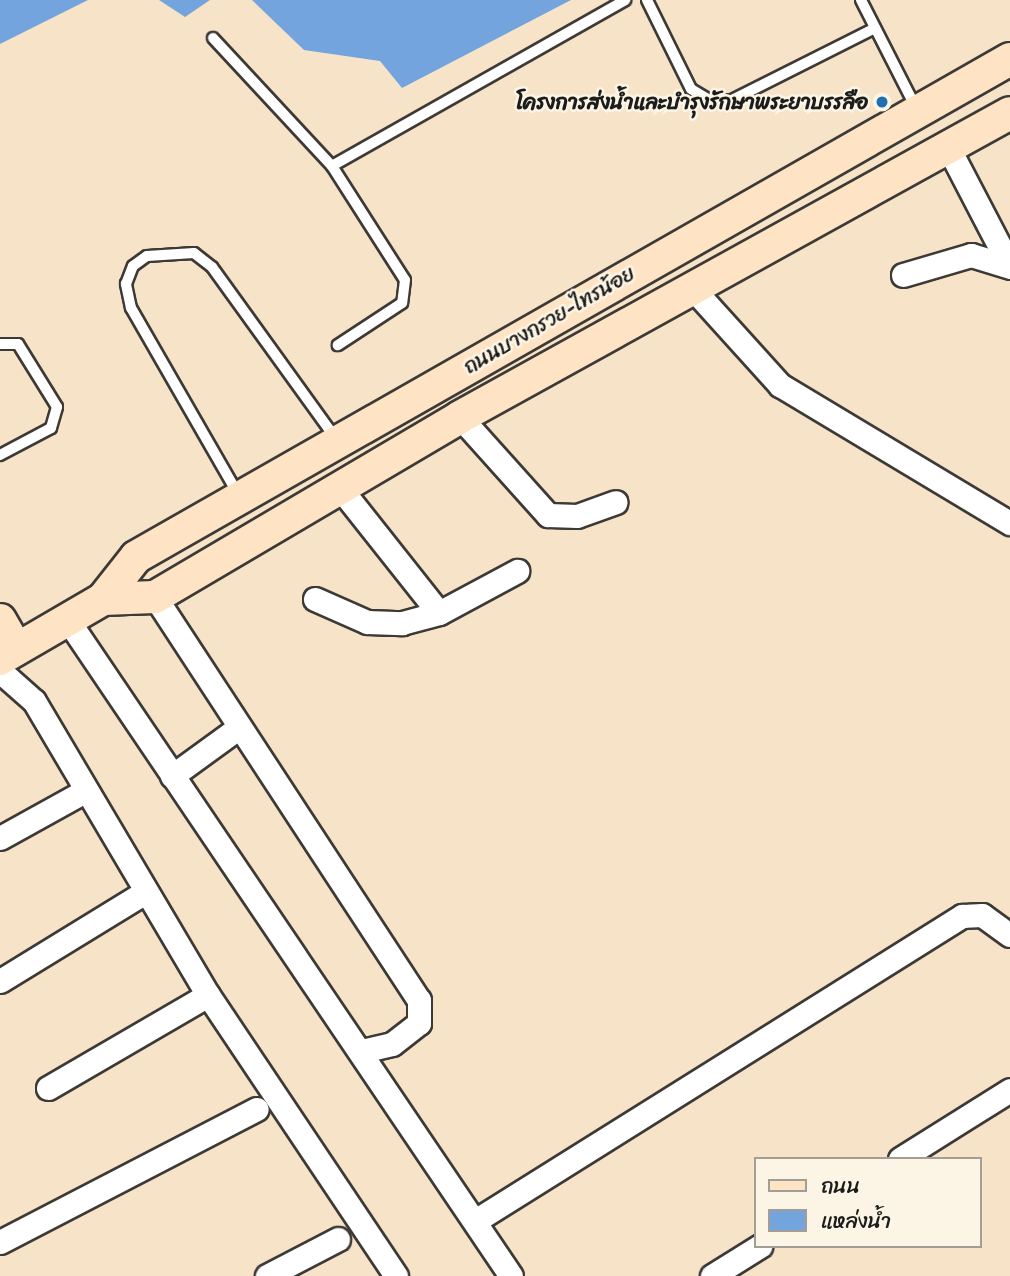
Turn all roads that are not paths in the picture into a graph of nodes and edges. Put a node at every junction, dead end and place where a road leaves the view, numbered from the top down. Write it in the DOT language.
graph roads {
  1 [pos="625,0"];
  2 [pos="647,0"];
  3 [pos="866,2"];
  4 [pos="875,28"];
  5 [pos="213,38"];
  6 [pos="1010,58"];
  7 [pos="918,110"];
  8 [pos="1010,113"];
  9 [pos="949,149"];
  10 [pos="332,166"];
  11 [pos="1010,266"];
  12 [pos="903,275"];
  13 [pos="695,291"];
  14 [pos="0,344"];
  15 [pos="338,345"];
  16 [pos="460,417"];
  17 [pos="338,441"];
  18 [pos="0,455"];
  19 [pos="340,488"];
  20 [pos="240,498"];
  21 [pos="615,502"];
  22 [pos="1010,523"];
  23 [pos="517,571"];
  24 [pos="155,597"];
  25 [pos="103,599"];
  26 [pos="315,599"];
  27 [pos="439,613"];
  28 [pos="67,619"];
  29 [pos="0,620"];
  30 [pos="5,659"];
  31 [pos="238,728"];
  32 [pos="172,776"];
  33 [pos="83,792"];
  34 [pos="0,838"];
  35 [pos="145,892"];
  36 [pos="1010,935"];
  37 [pos="0,981"];
  38 [pos="208,995"];
  39 [pos="361,1051"];
  40 [pos="48,1088"];
  41 [pos="1010,1090"];
  42 [pos="257,1109"];
  43 [pos="903,1157"];
  44 [pos="475,1221"];
  45 [pos="338,1239"];
  46 [pos="0,1242"];
  47 [pos="757,1248"];
  48 [pos="267,1276"];
  49 [pos="396,1276"];
  50 [pos="511,1276"];
  51 [pos="712,1276"];
  1 -- 10 [label="lane"];
  2 -- 4 [label="lane"];
  3 -- 4 [label="lane"];
  4 -- 7 [label="lane"];
  5 -- 10 [label="lane"];
  6 -- 7 [label="main road, ถนนบางกรวย-ไทรน้อย"];
  7 -- 17 [label="main road, ถนนบางกรวย-ไทรน้อย"];
  8 -- 9 [label="main road, ถนนบางกรวย-ไทรน้อย"];
  9 -- 11 [label="street"];
  9 -- 13 [label="main road, ถนนบางกรวย-ไทรน้อย"];
  10 -- 15 [label="lane"];
  11 -- 12 [label="street"];
  13 -- 16 [label="main road, ถนนบางกรวย-ไทรน้อย"];
  13 -- 22 [label="street"];
  14 -- 18 [label="lane"];
  16 -- 19 [label="main road, ถนนบางกรวย-ไทรน้อย"];
  16 -- 21 [label="street"];
  17 -- 20 [label="main road, ถนนบางกรวย-ไทรน้อย"];
  17 -- 20 [label="lane"];
  19 -- 24 [label="main road, ถนนบางกรวย-ไทรน้อย"];
  19 -- 27 [label="street"];
  20 -- 25 [label="main road, ถนนบางกรวย-ไทรน้อย"];
  23 -- 27 [label="street"];
  24 -- 25 [label="main road, ถนนบางกรวย-ไทรน้อย"];
  24 -- 31 [label="street"];
  25 -- 28 [label="main road, ถนนบางกรวย-ไทรน้อย"];
  26 -- 27 [label="street"];
  28 -- 30 [label="main road, ถนนบางกรวย-ไทรน้อย"];
  28 -- 32 [label="street"];
  29 -- 30 [label="main road"];
  30 -- 33 [label="street"];
  31 -- 32 [label="street"];
  31 -- 39 [label="street"];
  32 -- 39 [label="street"];
  33 -- 34 [label="street"];
  33 -- 35 [label="street"];
  35 -- 37 [label="street"];
  35 -- 38 [label="street"];
  36 -- 44 [label="street"];
  38 -- 40 [label="street"];
  38 -- 49 [label="street"];
  39 -- 44 [label="street"];
  41 -- 43 [label="street"];
  42 -- 46 [label="street"];
  44 -- 50 [label="street"];
  45 -- 48 [label="street"];
  47 -- 51 [label="street"];
}
